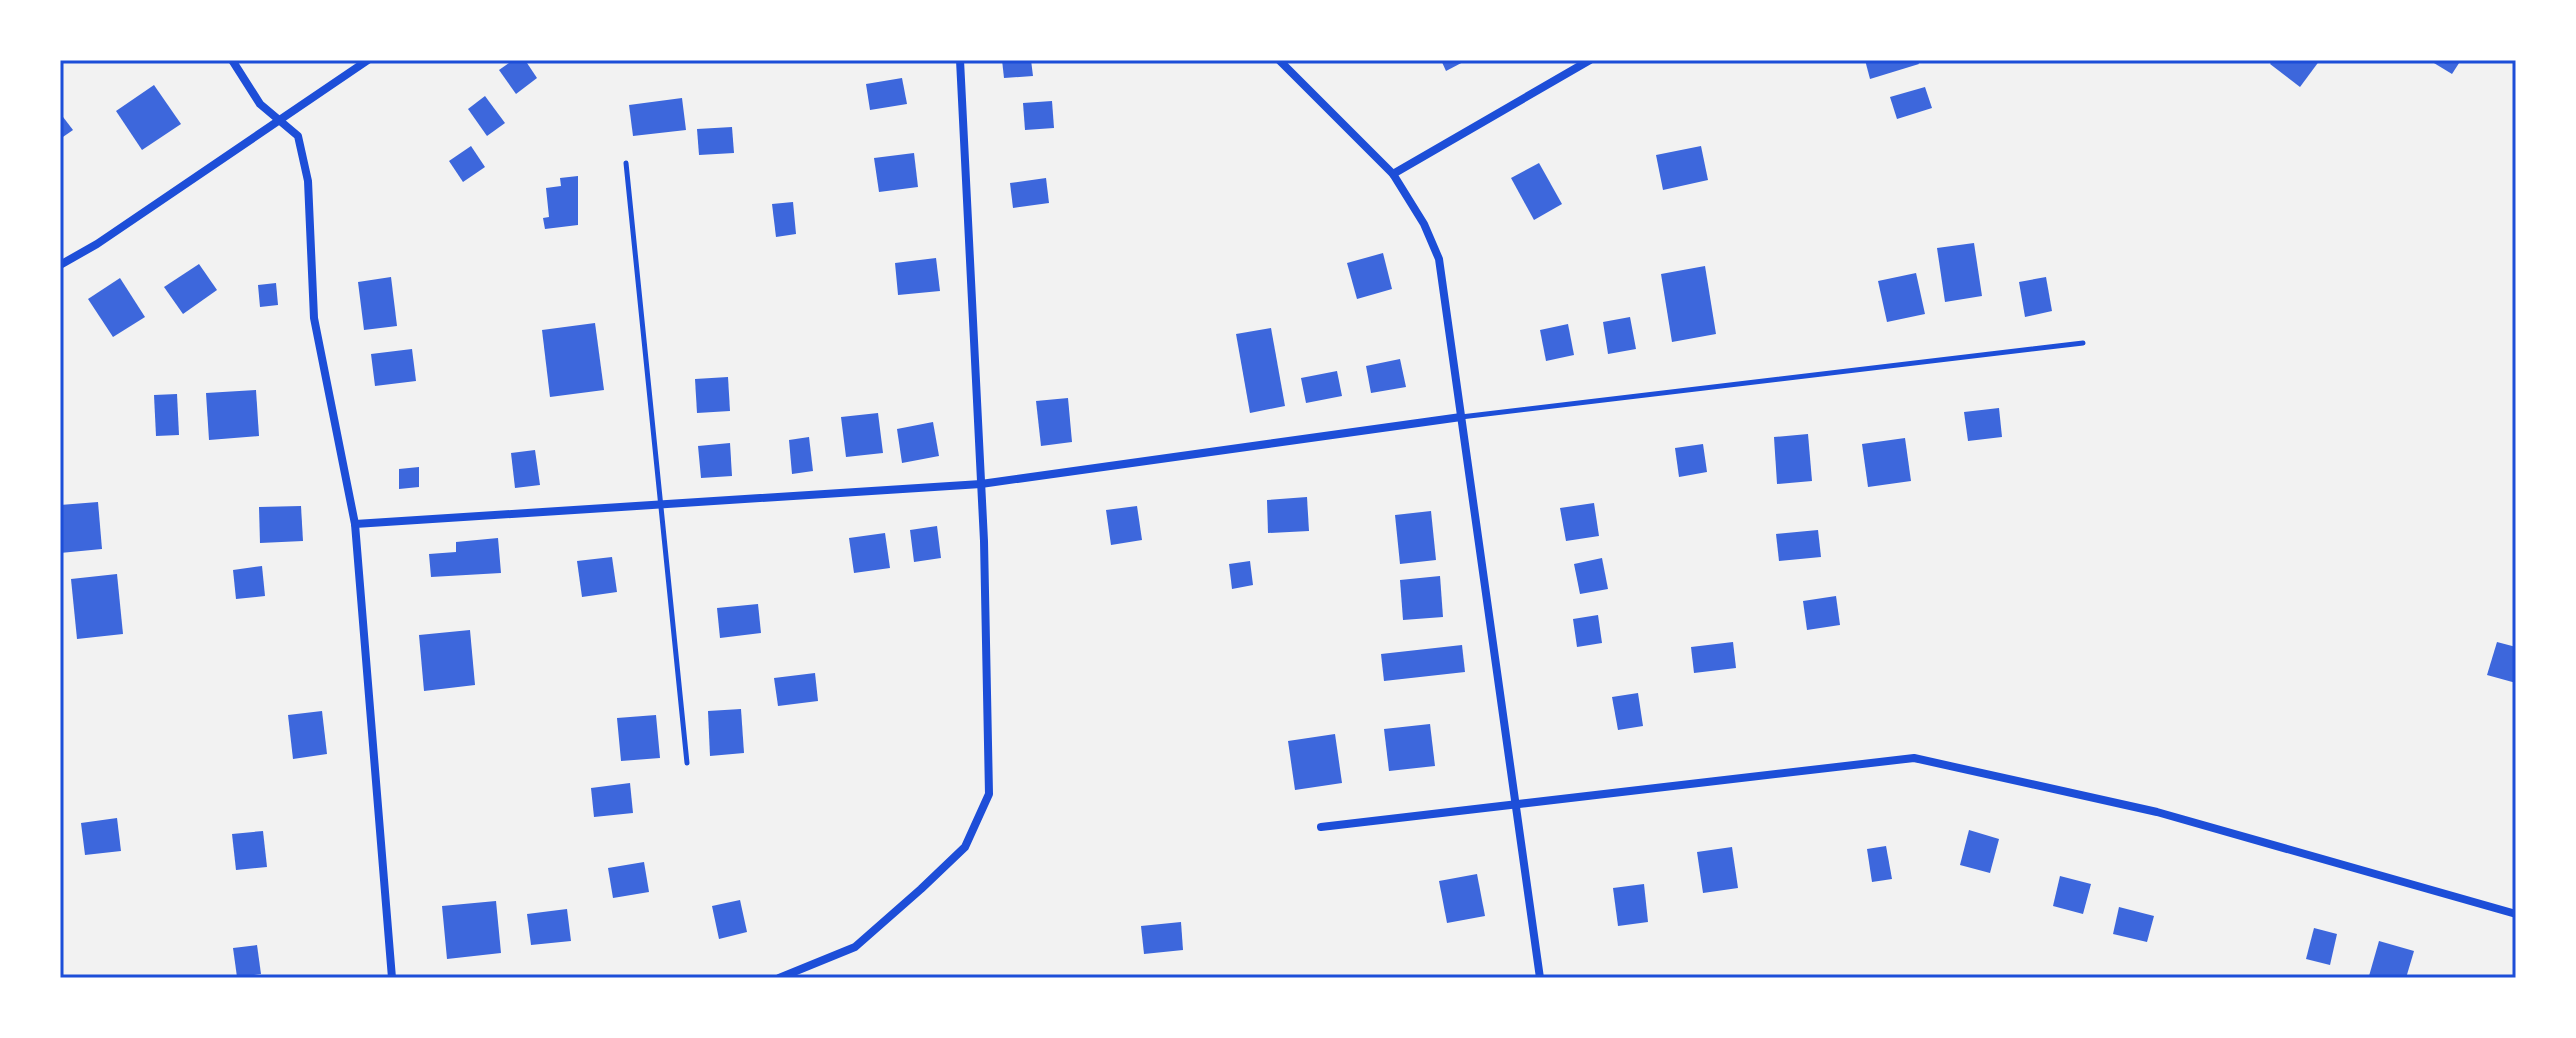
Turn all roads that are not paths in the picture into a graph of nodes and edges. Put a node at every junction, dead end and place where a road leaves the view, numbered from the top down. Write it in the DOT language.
graph roads {
  1 [pos="232,60"];
  2 [pos="368,60"];
  3 [pos="960,60"];
  4 [pos="1279,60"];
  5 [pos="1590,60"];
  6 [pos="283,120"];
  7 [pos="626,163"];
  8 [pos="1393,174"];
  9 [pos="60,265"];
  10 [pos="2083,343"];
  11 [pos="1461,417"];
  12 [pos="981,484"];
  13 [pos="660,507"];
  14 [pos="355,524"];
  15 [pos="687,763"];
  16 [pos="1515,803"];
  17 [pos="1321,827"];
  18 [pos="2516,914"];
  19 [pos="392,978"];
  20 [pos="779,978"];
  21 [pos="1540,978"];
  1 -- 6 [label="street"];
  2 -- 6 [label="street"];
  3 -- 12 [label="street"];
  4 -- 8 [label="street"];
  5 -- 8 [label="street"];
  6 -- 9 [label="street"];
  6 -- 14 [label="street"];
  7 -- 13 [label="lane"];
  8 -- 11 [label="street"];
  10 -- 11 [label="lane"];
  11 -- 12 [label="street"];
  11 -- 16 [label="street"];
  12 -- 13 [label="street"];
  12 -- 20 [label="street"];
  13 -- 14 [label="street"];
  13 -- 15 [label="lane"];
  14 -- 19 [label="street"];
  16 -- 17 [label="street"];
  16 -- 18 [label="street"];
  16 -- 21 [label="street"];
}
